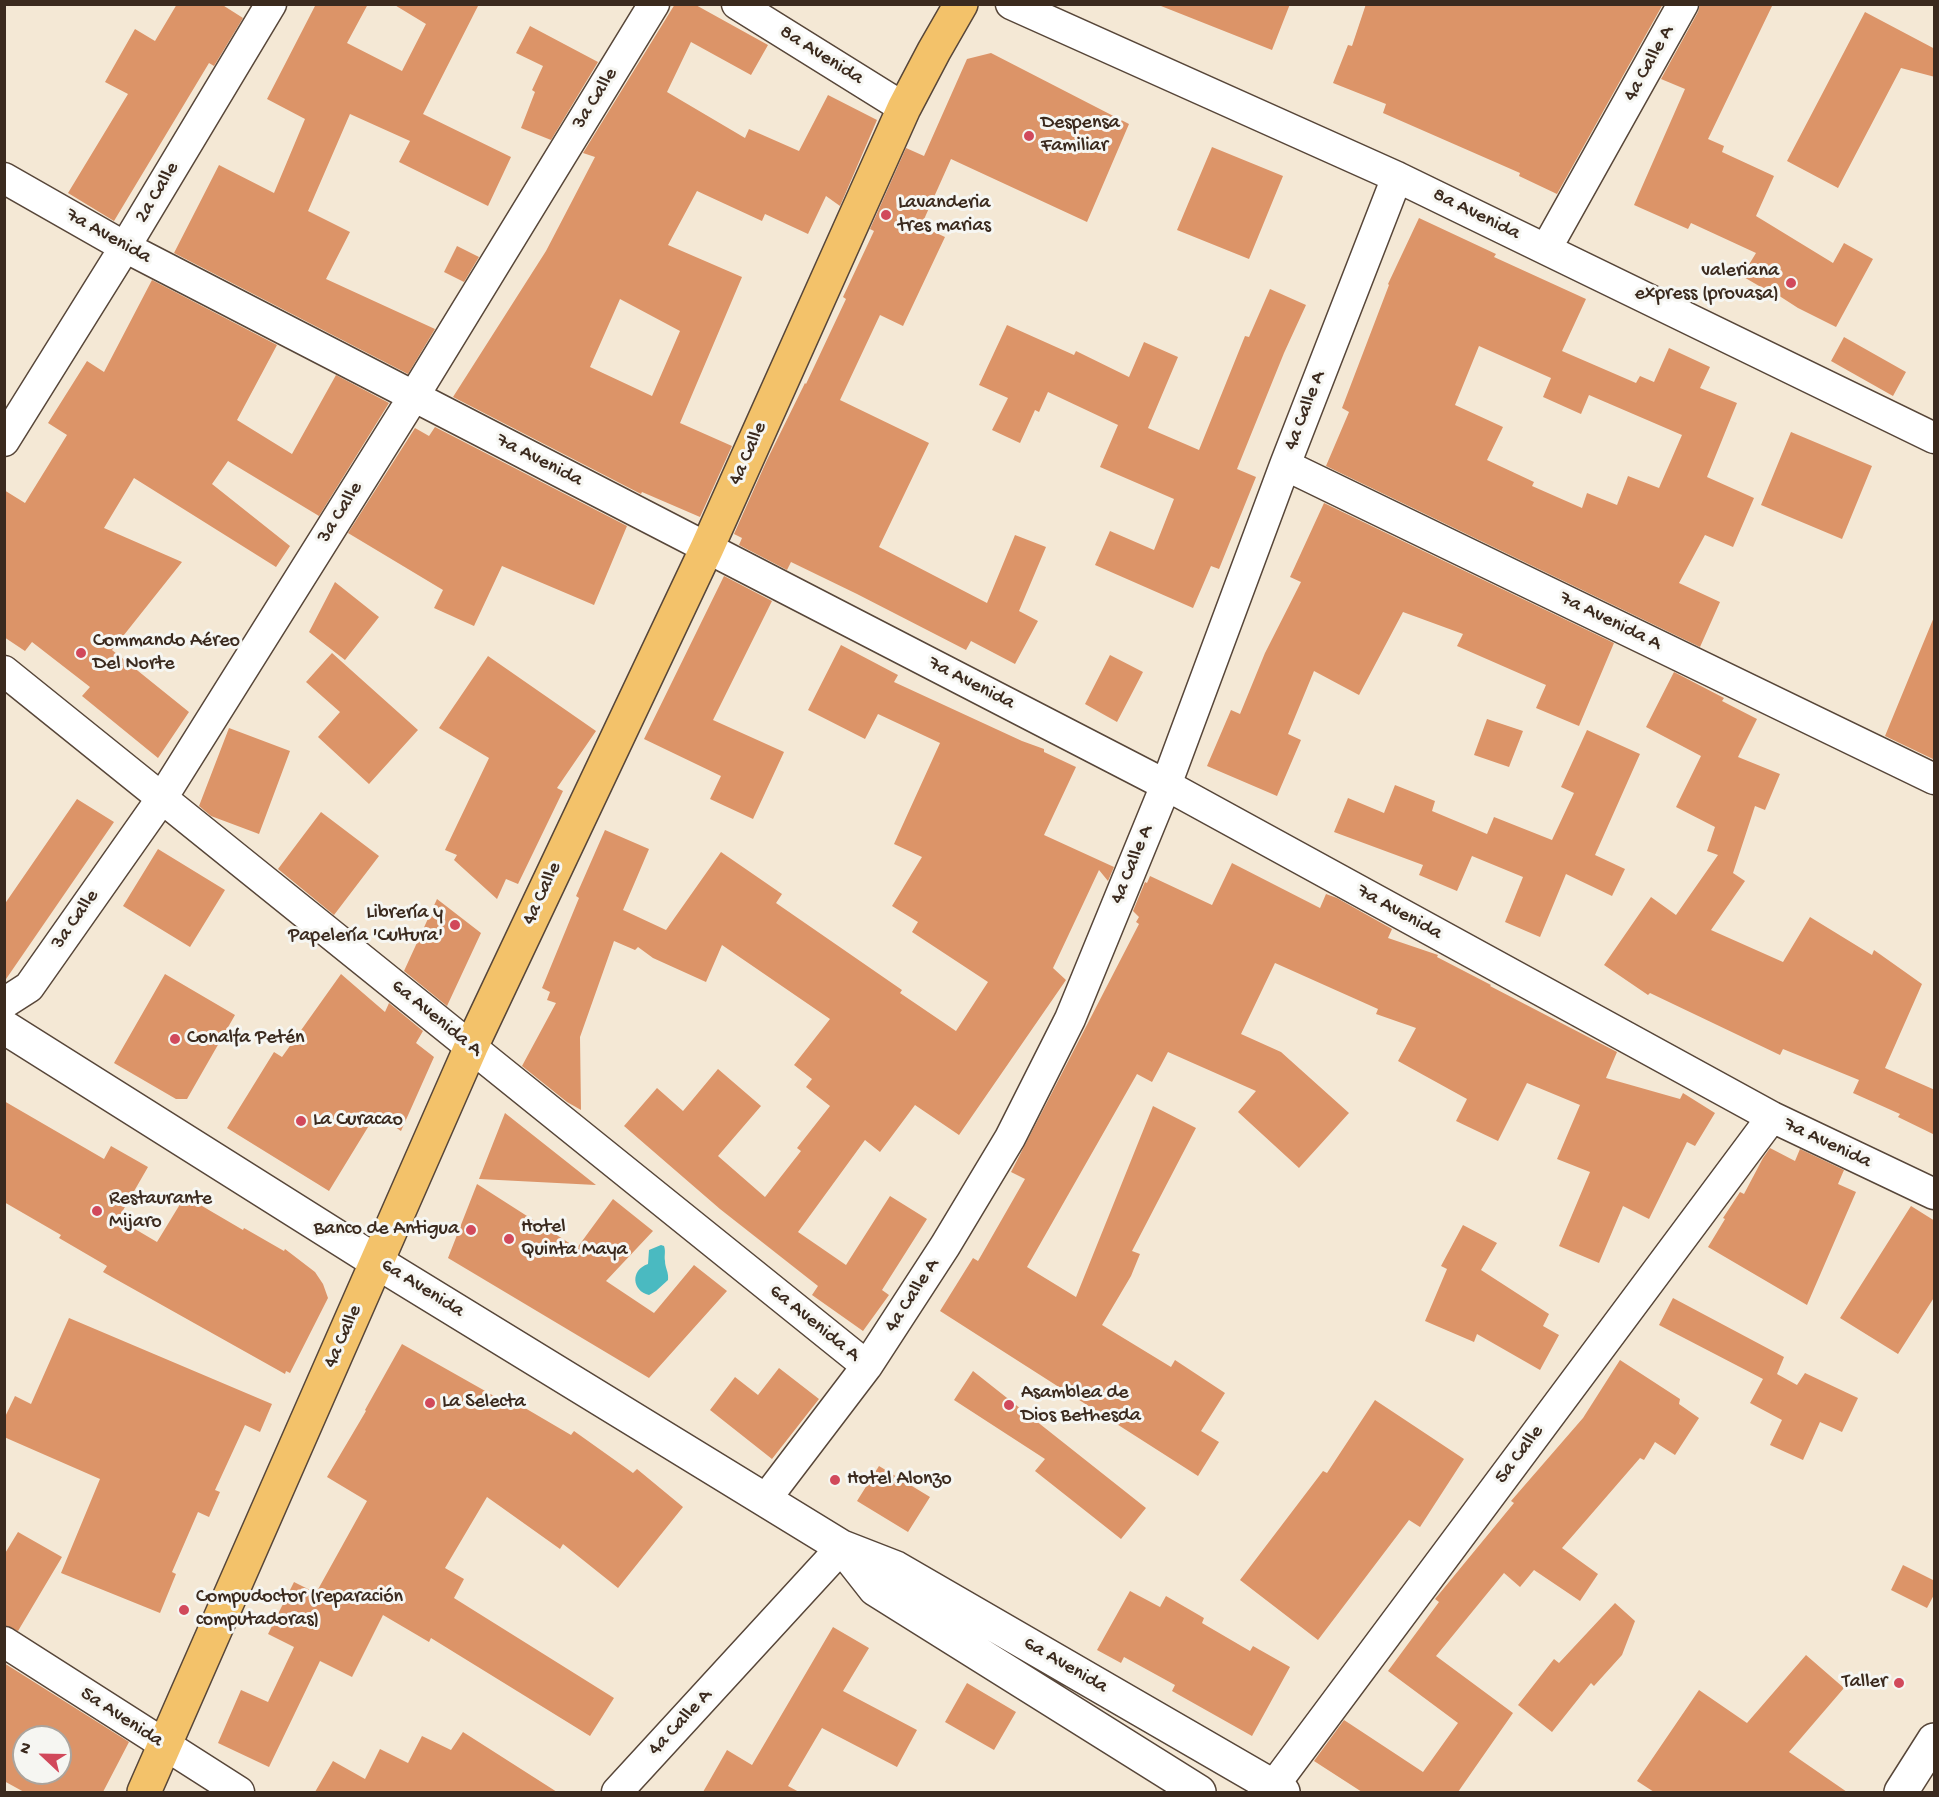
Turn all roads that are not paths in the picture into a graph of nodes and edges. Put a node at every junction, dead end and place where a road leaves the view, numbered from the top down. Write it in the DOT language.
graph roads {
  1 [pos="272,4"];
  2 [pos="654,4"];
  3 [pos="737,4"];
  4 [pos="962,4"];
  5 [pos="1011,4"];
  6 [pos="1683,4"];
  7 [pos="904,108"];
  8 [pos="1397,177"];
  9 [pos="4,178"];
  10 [pos="125,247"];
  11 [pos="1546,249"];
  12 [pos="414,396"];
  13 [pos="1935,438"];
  14 [pos="4,441"];
  15 [pos="1285,465"];
  16 [pos="707,548"];
  17 [pos="4,671"];
  18 [pos="1935,779"];
  19 [pos="1166,785"];
  20 [pos="162,798"];
  21 [pos="4,1003"];
  22 [pos="4,1027"];
  23 [pos="471,1047"];
  24 [pos="1772,1117"];
  25 [pos="1935,1194"];
  26 [pos="377,1262"];
  27 [pos="867,1366"];
  28 [pos="765,1500"];
  29 [pos="842,1547"];
  30 [pos="4,1642"];
  31 [pos="1935,1740"];
  32 [pos="164,1745"];
  33 [pos="1275,1791"];
  34 [pos="144,1792"];
  35 [pos="239,1792"];
  36 [pos="617,1792"];
  37 [pos="1199,1792"];
  38 [pos="1901,1792"];
  1 -- 10 [label="street, 2a Calle"];
  2 -- 12 [label="street, 3a Calle"];
  3 -- 7 [label="street, 8a Avenida"];
  4 -- 7 [label="main road, 4a Calle"];
  5 -- 8 [label="street, 8a Avenida"];
  6 -- 11 [label="street, 4a Calle A"];
  7 -- 16 [label="main road, 4a Calle"];
  8 -- 11 [label="street, 8a Avenida"];
  8 -- 15 [label="street, 4a Calle A"];
  9 -- 10 [label="street, 7a Avenida"];
  10 -- 12 [label="street, 7a Avenida"];
  10 -- 14 [label="street, 2a Calle"];
  11 -- 13 [label="street, 8a Avenida"];
  12 -- 16 [label="street, 7a Avenida"];
  12 -- 20 [label="street, 3a Calle"];
  15 -- 18 [label="street, 7a Avenida A"];
  15 -- 19 [label="street, 4a Calle A"];
  16 -- 19 [label="street, 7a Avenida"];
  16 -- 23 [label="main road, 4a Calle"];
  17 -- 20 [label="street, 6a Avenida A"];
  19 -- 24 [label="street, 7a Avenida"];
  19 -- 27 [label="street, 4a Calle A"];
  20 -- 21 [label="street, 3a Calle"];
  20 -- 23 [label="street, 6a Avenida A"];
  22 -- 26 [label="street, 6a Avenida"];
  23 -- 26 [label="main road, 4a Calle"];
  23 -- 27 [label="street, 6a Avenida A"];
  24 -- 25 [label="street, 7a Avenida"];
  24 -- 33 [label="street, 5a Calle"];
  26 -- 28 [label="street, 6a Avenida"];
  26 -- 32 [label="main road, 4a Calle"];
  27 -- 28 [label="street, 4a Calle A"];
  28 -- 29 [label="street, 6a Avenida"];
  29 -- 33 [label="street, 6a Avenida"];
  29 -- 36 [label="street, 4a Calle A"];
  29 -- 37 [label="street, 6a Avenida"];
  30 -- 32 [label="street, 5a Avenida"];
  31 -- 38 [label="street"];
  32 -- 34 [label="main road, 4a Calle"];
  32 -- 35 [label="street, 5a Avenida"];
}
